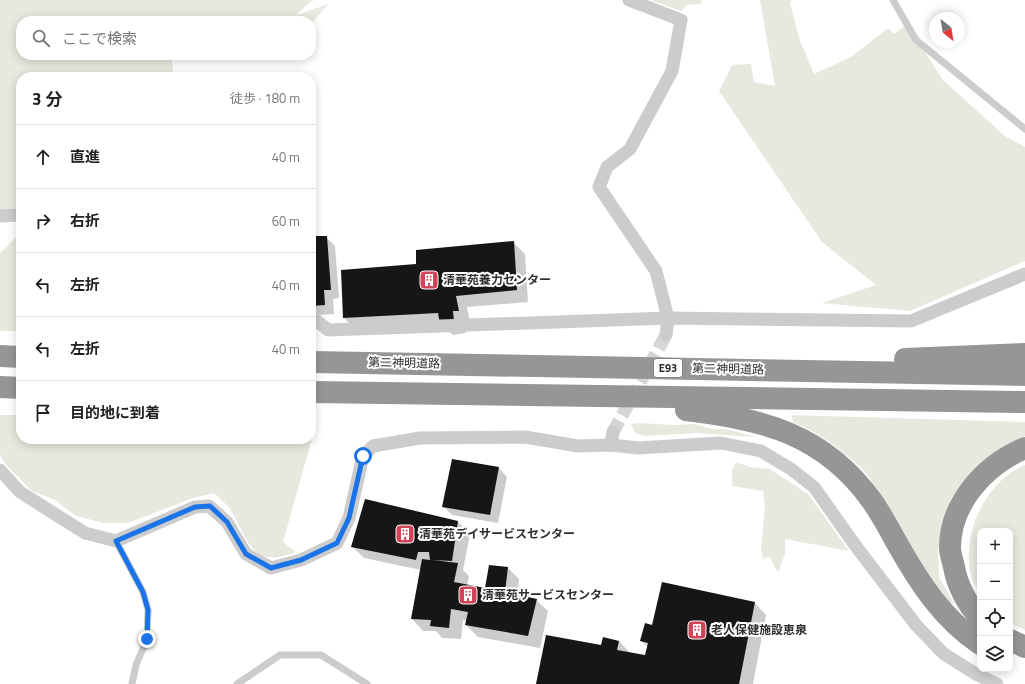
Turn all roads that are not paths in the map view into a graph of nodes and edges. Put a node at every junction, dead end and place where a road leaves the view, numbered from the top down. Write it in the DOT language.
graph roads {
  1 [pos="629,0"];
  2 [pos="893,0"];
  3 [pos="1025,129"];
  4 [pos="16,215"];
  5 [pos="0,216"];
  6 [pos="1025,274"];
  7 [pos="668,318"];
  8 [pos="316,320"];
  9 [pos="666,335"];
  10 [pos="1025,354"];
  11 [pos="0,356"];
  12 [pos="16,357"];
  13 [pos="316,362"];
  14 [pos="694,369"];
  15 [pos="1025,375"];
  16 [pos="0,387"];
  17 [pos="16,388"];
  18 [pos="316,392"];
  19 [pos="650,398"];
  20 [pos="1025,402"];
  21 [pos="612,432"];
  22 [pos="611,446"];
  23 [pos="1025,448"];
  24 [pos="0,470"];
  25 [pos="116,541"];
  26 [pos="977,615"];
  27 [pos="1013,641"];
  28 [pos="977,642"];
  29 [pos="1025,647"];
  30 [pos="1013,659"];
  31 [pos="1025,662"];
  32 [pos="132,684"];
  33 [pos="237,684"];
  34 [pos="367,684"];
  35 [pos="997,684"];
  1 -- 7 [label="street"];
  2 -- 3 [label="lane"];
  4 -- 5 [label="street"];
  6 -- 7 [label="street"];
  7 -- 8 [label="street"];
  7 -- 9 [label="street"];
  10 -- 14 [label="highway"];
  11 -- 12 [label="highway"];
  13 -- 14 [label="highway, 第二神明道路 / E93"];
  14 -- 15 [label="highway, 第二神明道路 / E93"];
  16 -- 17 [label="highway"];
  18 -- 19 [label="highway"];
  19 -- 20 [label="highway"];
  19 -- 28 [label="highway"];
  21 -- 22 [label="street"];
  22 -- 25 [label="street"];
  22 -- 35 [label="street"];
  23 -- 26 [label="highway"];
  24 -- 25 [label="street"];
  25 -- 32 [label="lane"];
  27 -- 29 [label="highway"];
  30 -- 31 [label="highway"];
  33 -- 34 [label="lane"];
}
